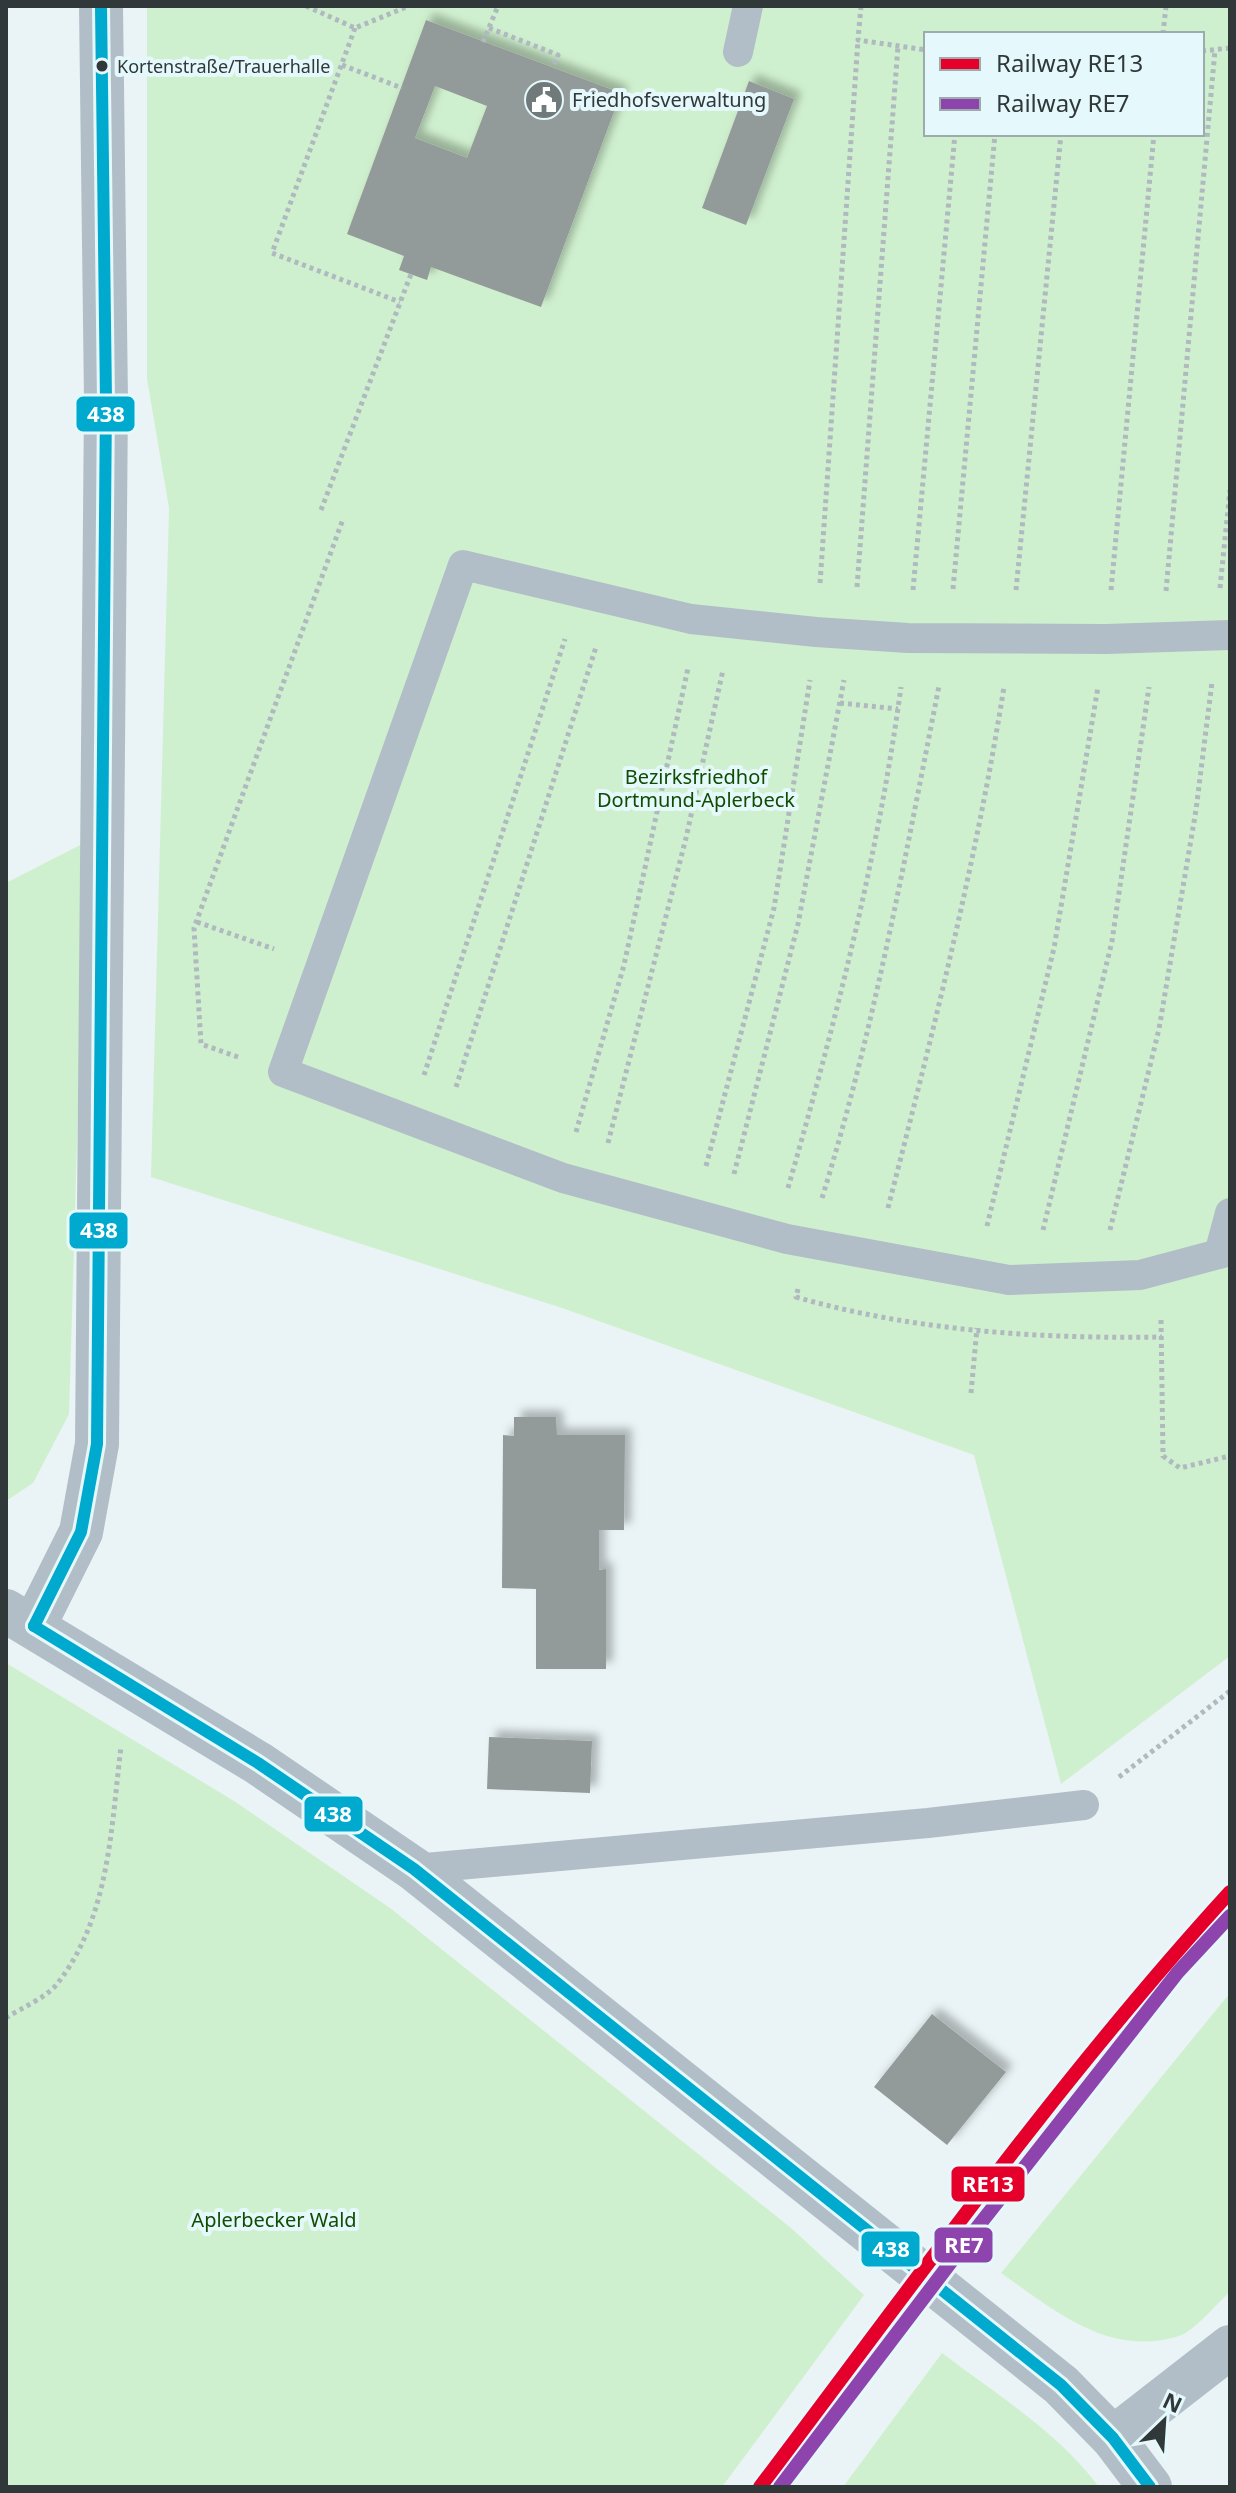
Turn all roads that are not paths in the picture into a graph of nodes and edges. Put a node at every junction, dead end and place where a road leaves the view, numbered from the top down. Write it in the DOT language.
graph roads {
  1 [pos="101,6"];
  2 [pos="748,6"];
  3 [pos="738,52"];
  4 [pos="1224,636"];
  5 [pos="1230,1213"];
  6 [pos="1224,1253"];
  7 [pos="20,1619"];
  8 [pos="1084,1805"];
  9 [pos="414,1869"];
  10 [pos="1230,2347"];
  11 [pos="1113,2438"];
  12 [pos="1150,2487"];
  1 -- 7 [label="street"];
  2 -- 3 [label="lane"];
  4 -- 6 [label="lane"];
  5 -- 6 [label="lane"];
  7 -- 9 [label="street"];
  8 -- 9 [label="lane"];
  9 -- 11 [label="street"];
  10 -- 11 [label="street"];
  11 -- 12 [label="street"];
}
